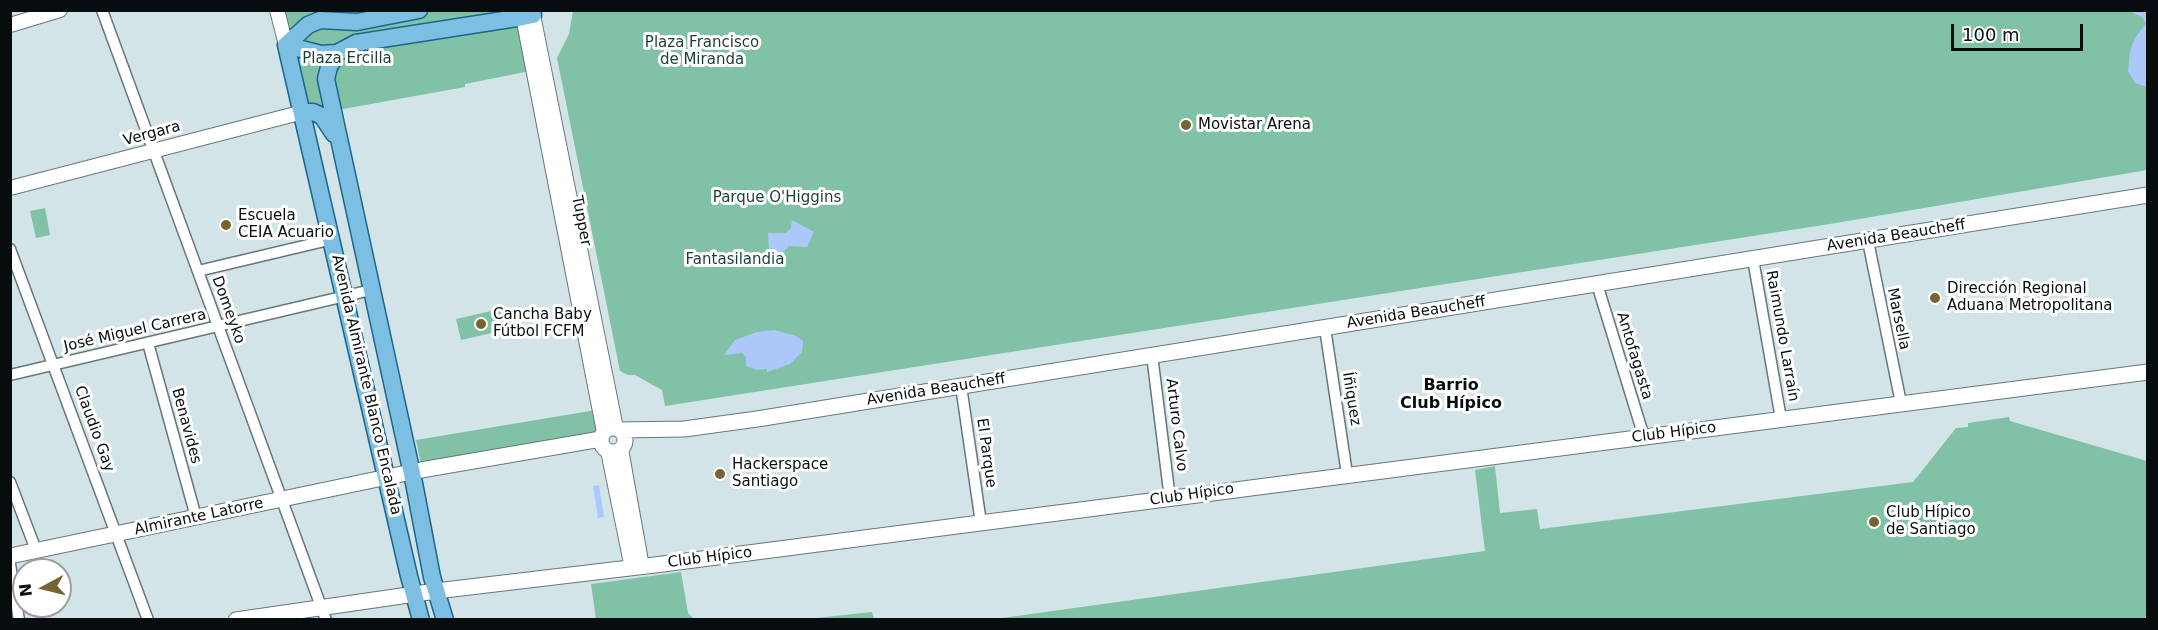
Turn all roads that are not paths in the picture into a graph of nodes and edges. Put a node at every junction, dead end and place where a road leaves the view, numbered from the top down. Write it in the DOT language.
graph roads {
  1 [pos="60,10"];
  2 [pos="102,10"];
  3 [pos="277,10"];
  4 [pos="419,10"];
  5 [pos="529,14"];
  6 [pos="10,25"];
  7 [pos="286,45"];
  8 [pos="337,54"];
  9 [pos="303,111"];
  10 [pos="339,142"];
  11 [pos="153,151"];
  12 [pos="10,188"];
  13 [pos="2148,195"];
  14 [pos="333,239"];
  15 [pos="1868,241"];
  16 [pos="10,249"];
  17 [pos="1753,259"];
  18 [pos="198,271"];
  19 [pos="1597,284"];
  20 [pos="370,290"];
  21 [pos="346,296"];
  22 [pos="218,326"];
  23 [pos="1325,328"];
  24 [pos="148,343"];
  25 [pos="1152,355"];
  26 [pos="54,365"];
  27 [pos="2148,372"];
  28 [pos="10,375"];
  29 [pos="961,386"];
  30 [pos="1901,403"];
  31 [pos="1781,419"];
  32 [pos="1644,436"];
  33 [pos="613,439"];
  34 [pos="411,472"];
  35 [pos="1347,474"];
  36 [pos="387,478"];
  37 [pos="10,482"];
  38 [pos="1170,499"];
  39 [pos="282,500"];
  40 [pos="196,518"];
  41 [pos="981,524"];
  42 [pos="117,534"];
  43 [pos="36,550"];
  44 [pos="10,556"];
  45 [pos="10,564"];
  46 [pos="637,568"];
  47 [pos="436,591"];
  48 [pos="413,595"];
  49 [pos="324,614"];
  50 [pos="19,620"];
  51 [pos="148,620"];
  52 [pos="236,620"];
  53 [pos="421,620"];
  54 [pos="446,620"];
  1 -- 6 [label="street"];
  2 -- 11 [label="street, Domeyko"];
  3 -- 7 [label="street, Avenida Almirante Blanco Encalada"];
  4 -- 7 [label="main road"];
  5 -- 8 [label="main road"];
  5 -- 33 [label="street, Tupper"];
  7 -- 8 [label="main road"];
  7 -- 9 [label="main road, Avenida Almirante Blanco Encalada"];
  8 -- 10 [label="main road, Avenida Almirante Blanco Encalada"];
  9 -- 10 [label="main road"];
  9 -- 11 [label="street, Vergara"];
  9 -- 14 [label="main road, Avenida Almirante Blanco Encalada"];
  10 -- 20 [label="main road, Avenida Almirante Blanco Encalada"];
  11 -- 12 [label="street, Vergara"];
  11 -- 18 [label="street, Domeyko"];
  13 -- 15 [label="main road, Avenida Beaucheff"];
  14 -- 18 [label="street"];
  14 -- 21 [label="main road, Avenida Almirante Blanco Encalada"];
  15 -- 17 [label="main road, Avenida Beaucheff"];
  15 -- 30 [label="street, Marsella"];
  16 -- 26 [label="street, Claudio Gay"];
  17 -- 19 [label="main road, Avenida Beaucheff"];
  17 -- 31 [label="street, Raimundo Larraín"];
  18 -- 22 [label="street, Domeyko"];
  19 -- 23 [label="main road, Avenida Beaucheff"];
  19 -- 32 [label="street, Antofagasta"];
  20 -- 21 [label="street, José Miguel Carrera"];
  20 -- 34 [label="main road, Avenida Almirante Blanco Encalada"];
  21 -- 22 [label="street, José Miguel Carrera"];
  21 -- 36 [label="main road, Avenida Almirante Blanco Encalada"];
  22 -- 24 [label="street, José Miguel Carrera"];
  22 -- 39 [label="street, Domeyko"];
  23 -- 25 [label="main road, Avenida Beaucheff"];
  23 -- 35 [label="street, Íñiquez"];
  24 -- 26 [label="street, José Miguel Carrera"];
  24 -- 40 [label="street, Benavides"];
  25 -- 29 [label="main road, Avenida Beaucheff"];
  25 -- 38 [label="street, Arturo Calvo"];
  26 -- 28 [label="street, José Miguel Carrera"];
  26 -- 42 [label="street, Claudio Gay"];
  27 -- 30 [label="main road, Club Hípico"];
  29 -- 33 [label="main road, Avenida Beaucheff"];
  29 -- 41 [label="street, El Parque"];
  30 -- 31 [label="main road, Club Hípico"];
  31 -- 32 [label="main road, Club Hípico"];
  32 -- 35 [label="main road, Club Hípico"];
  33 -- 34 [label="main road, Avenida Beaucheff"];
  33 -- 46 [label="street, Tupper"];
  34 -- 36 [label="main road, Avenida Beaucheff"];
  34 -- 47 [label="main road, Avenida Almirante Blanco Encalada"];
  35 -- 38 [label="main road, Club Hípico"];
  36 -- 39 [label="main road, Almirante Latorre"];
  36 -- 48 [label="main road, Avenida Almirante Blanco Encalada"];
  37 -- 43 [label="street"];
  38 -- 41 [label="main road, Club Hípico"];
  39 -- 40 [label="main road, Almirante Latorre"];
  39 -- 49 [label="street, Domeyko"];
  40 -- 42 [label="main road, Almirante Latorre"];
  41 -- 46 [label="main road, Club Hípico"];
  42 -- 43 [label="main road, Almirante Latorre"];
  42 -- 51 [label="street, Claudio Gay"];
  43 -- 44 [label="main road, Almirante Latorre"];
  45 -- 50 [label="street"];
  46 -- 47 [label="main road, Club Hípico"];
  47 -- 48 [label="main road, Club Hípico"];
  47 -- 54 [label="main road, Avenida Almirante Blanco Encalada"];
  48 -- 49 [label="main road, Club Hípico"];
  48 -- 53 [label="main road, Avenida Almirante Blanco Encalada"];
  49 -- 52 [label="main road, Club Hípico"];
}
